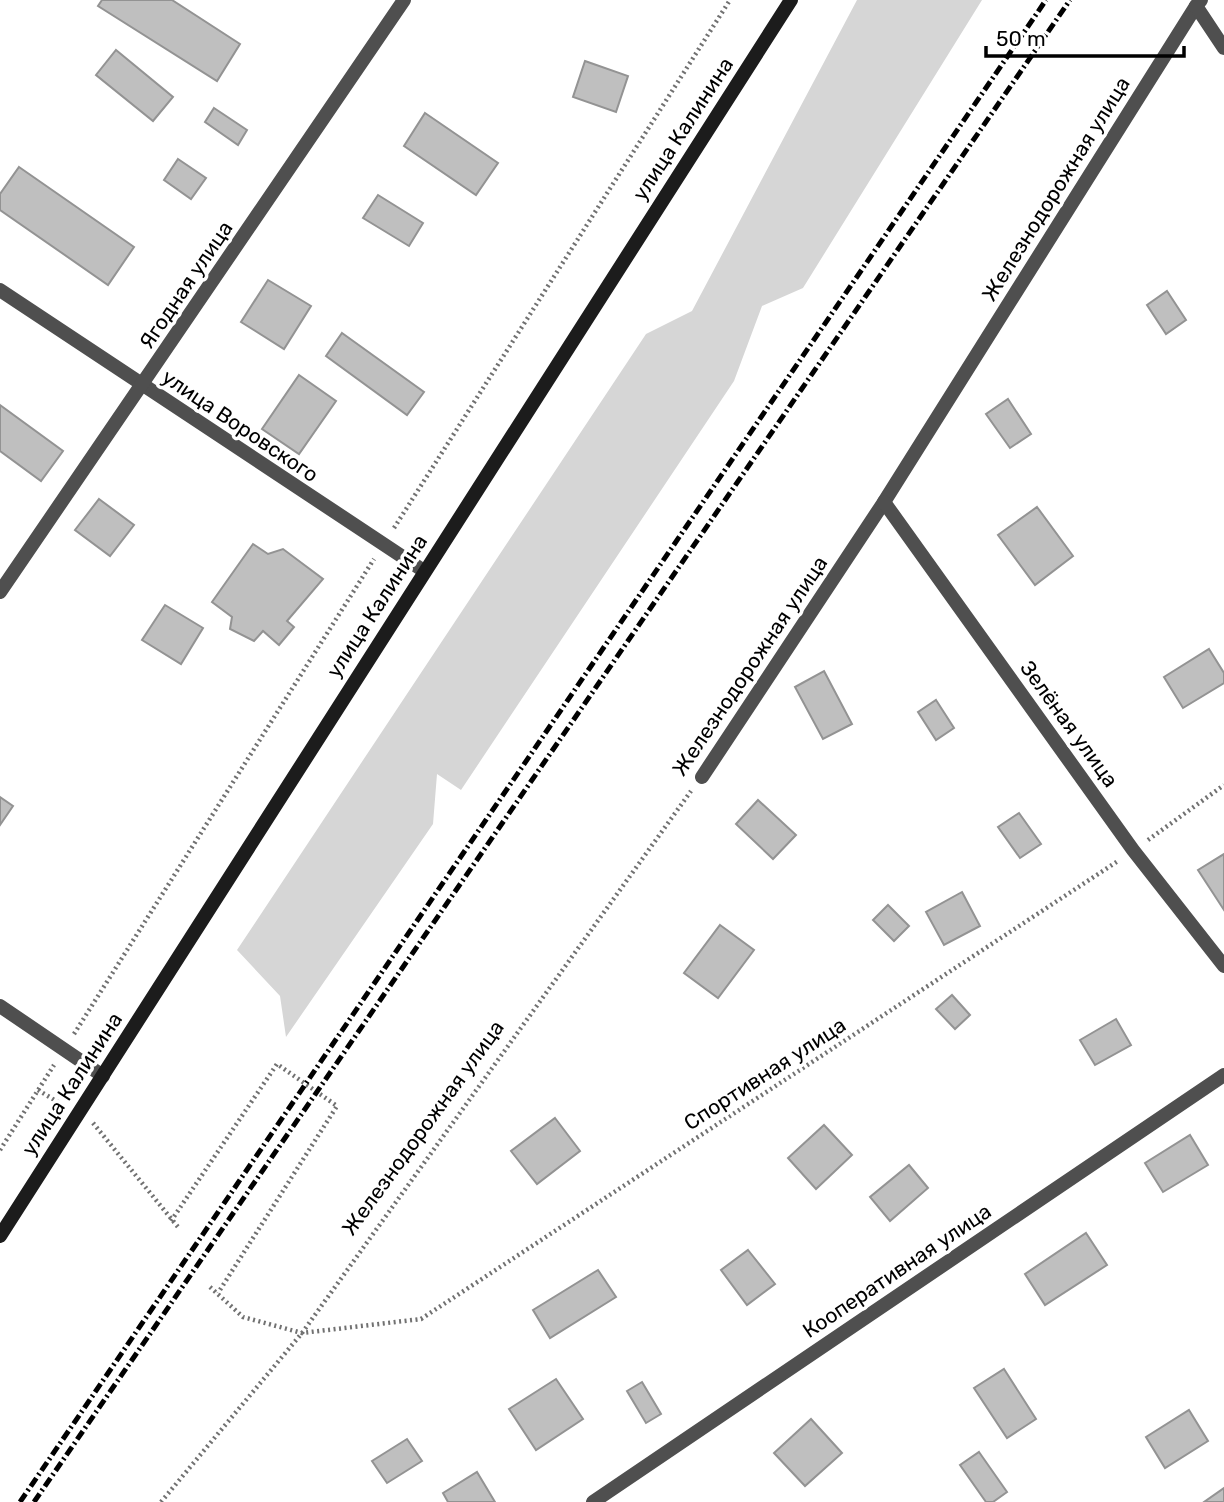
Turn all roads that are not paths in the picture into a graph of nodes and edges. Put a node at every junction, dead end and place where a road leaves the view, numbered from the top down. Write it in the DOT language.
graph roads {
  1 [pos="404,0"];
  2 [pos="791,0"];
  3 [pos="1199,3"];
  4 [pos="1224,48"];
  5 [pos="0,290"];
  6 [pos="143,386"];
  7 [pos="884,502"];
  8 [pos="424,571"];
  9 [pos="0,592"];
  10 [pos="702,776"];
  11 [pos="1224,966"];
  12 [pos="0,1006"];
  13 [pos="1224,1075"];
  14 [pos="103,1076"];
  15 [pos="0,1236"];
  16 [pos="593,1502"];
  1 -- 6 [label="street, Ягодная улица"];
  2 -- 8 [label="main road, улица Калинина"];
  3 -- 4 [label="street"];
  3 -- 7 [label="street, Железнодорожная улица"];
  5 -- 6 [label="street, улица Воровского"];
  6 -- 8 [label="street, улица Воровского"];
  6 -- 9 [label="street, Ягодная улица"];
  7 -- 10 [label="street, Железнодорожная улица"];
  7 -- 11 [label="street, Зелёная улица"];
  8 -- 14 [label="main road, улица Калинина"];
  12 -- 14 [label="street"];
  13 -- 16 [label="street, Кооперативная улица"];
  14 -- 15 [label="main road, улица Калинина"];
}
